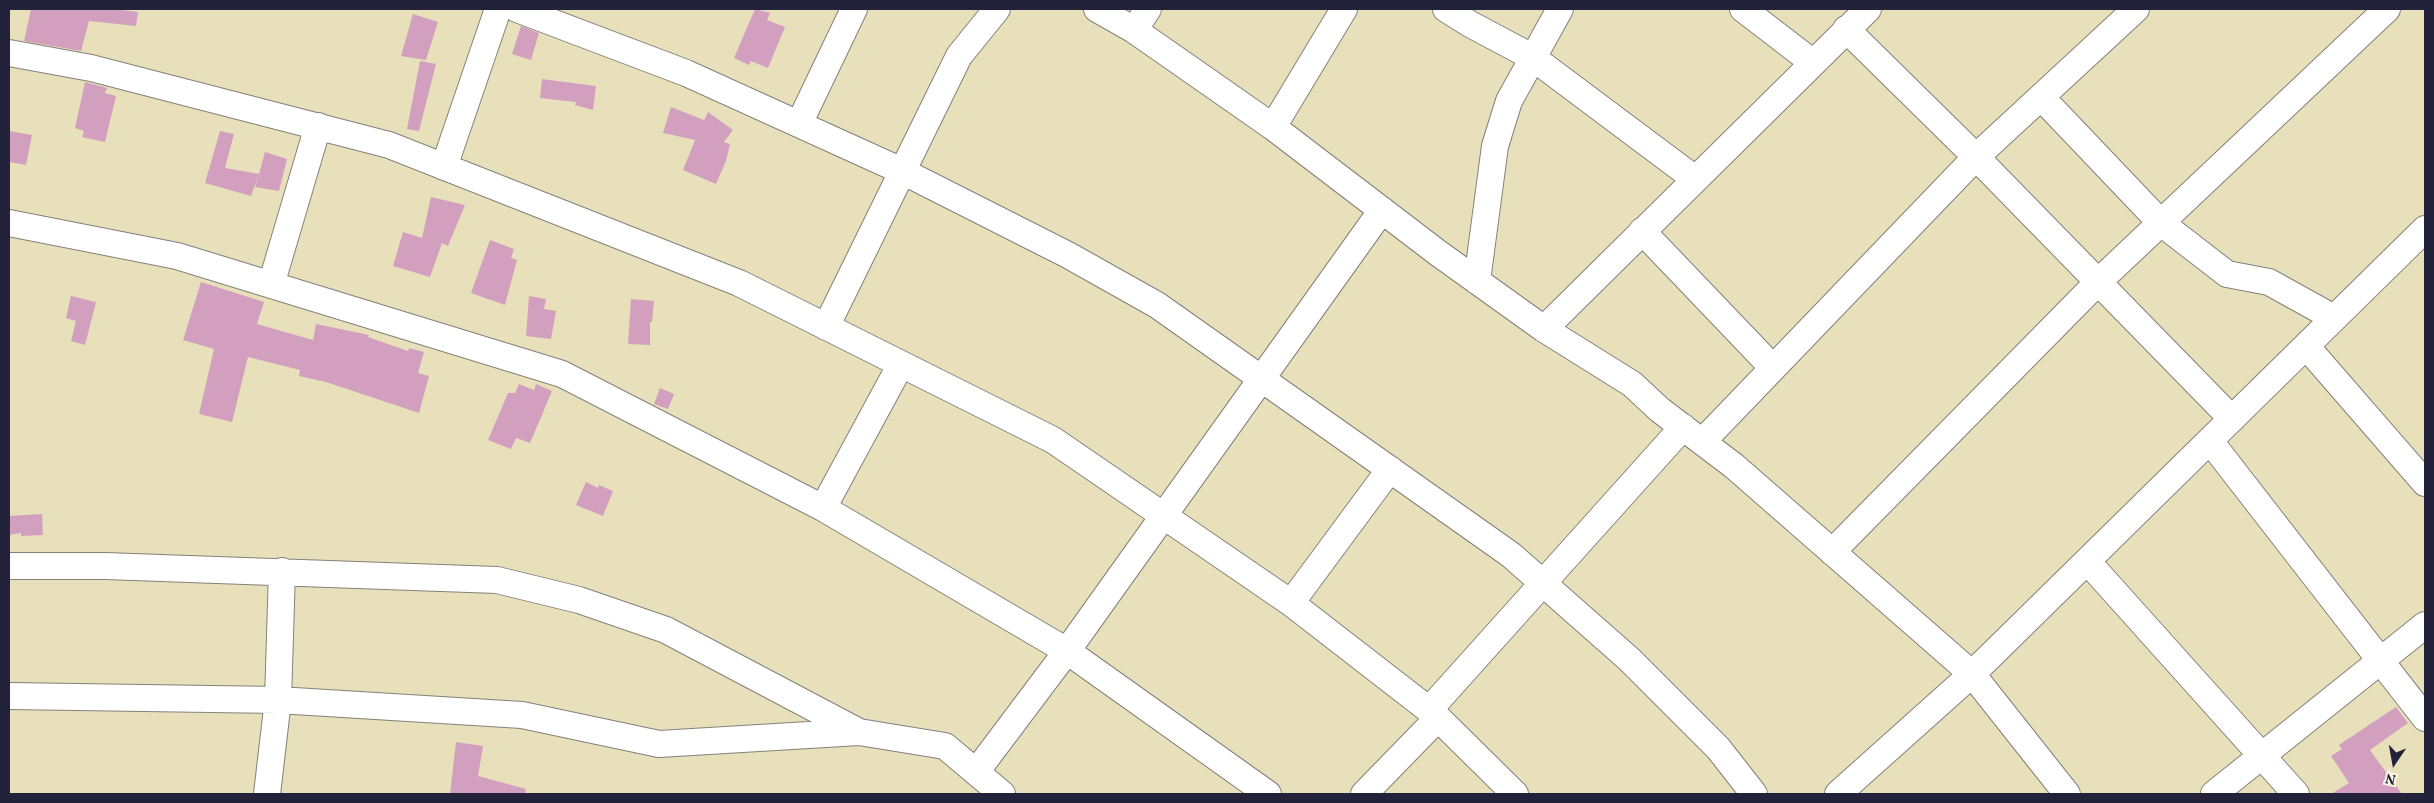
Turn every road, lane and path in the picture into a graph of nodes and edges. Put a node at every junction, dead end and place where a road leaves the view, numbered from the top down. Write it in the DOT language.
graph roads {
  1 [pos="498,9"];
  2 [pos="517,9"];
  3 [pos="854,9"];
  4 [pos="997,9"];
  5 [pos="1097,9"];
  6 [pos="1344,9"];
  7 [pos="1446,9"];
  8 [pos="1560,9"];
  9 [pos="1743,9"];
  10 [pos="1868,9"];
  11 [pos="2136,9"];
  12 [pos="2387,9"];
  13 [pos="1141,19"];
  14 [pos="1846,29"];
  15 [pos="9,53"];
  16 [pos="1532,57"];
  17 [pos="1812,62"];
  18 [pos="2041,97"];
  19 [pos="799,124"];
  20 [pos="318,126"];
  21 [pos="1273,127"];
  22 [pos="1976,157"];
  23 [pos="444,167"];
  24 [pos="902,171"];
  25 [pos="1695,179"];
  26 [pos="1382,210"];
  27 [pos="9,223"];
  28 [pos="2161,223"];
  29 [pos="1642,231"];
  30 [pos="2423,236"];
  31 [pos="1476,281"];
  32 [pos="2097,283"];
  33 [pos="271,285"];
  34 [pos="2334,318"];
  35 [pos="826,327"];
  36 [pos="1544,329"];
  37 [pos="2306,346"];
  38 [pos="901,364"];
  39 [pos="1773,368"];
  40 [pos="1262,378"];
  41 [pos="2232,419"];
  42 [pos="1692,434"];
  43 [pos="2210,441"];
  44 [pos="1390,469"];
  45 [pos="2425,483"];
  46 [pos="823,508"];
  47 [pos="1163,516"];
  48 [pos="1832,552"];
  49 [pos="2087,561"];
  50 [pos="9,566"];
  51 [pos="282,571"];
  52 [pos="1543,583"];
  53 [pos="1291,603"];
  54 [pos="2425,625"];
  55 [pos="1066,651"];
  56 [pos="2381,661"];
  57 [pos="1972,674"];
  58 [pos="9,696"];
  59 [pos="278,700"];
  60 [pos="1434,714"];
  61 [pos="2425,718"];
  62 [pos="859,732"];
  63 [pos="2262,756"];
  64 [pos="976,772"];
  65 [pos="267,794"];
  66 [pos="1002,794"];
  67 [pos="1268,794"];
  68 [pos="1364,794"];
  69 [pos="1515,794"];
  70 [pos="1754,794"];
  71 [pos="1843,794"];
  72 [pos="2067,794"];
  73 [pos="2214,794"];
  74 [pos="2296,794"];
  1 -- 23 [label="street"];
  2 -- 19 [label="street"];
  3 -- 19 [label="street"];
  4 -- 24 [label="street"];
  5 -- 13 [label="street"];
  6 -- 21 [label="street"];
  7 -- 16 [label="street"];
  8 -- 16 [label="street"];
  9 -- 17 [label="street"];
  10 -- 14 [label="street"];
  11 -- 18 [label="street"];
  12 -- 28 [label="street"];
  13 -- 21 [label="street"];
  14 -- 17 [label="street"];
  14 -- 22 [label="street"];
  15 -- 20 [label="street"];
  16 -- 25 [label="street"];
  16 -- 31 [label="street"];
  17 -- 25 [label="street"];
  18 -- 22 [label="street"];
  18 -- 28 [label="street"];
  19 -- 24 [label="street"];
  20 -- 23 [label="street"];
  20 -- 33 [label="street"];
  21 -- 26 [label="street"];
  22 -- 32 [label="street"];
  22 -- 39 [label="street"];
  23 -- 35 [label="street"];
  24 -- 35 [label="street"];
  24 -- 40 [label="street"];
  25 -- 29 [label="street"];
  26 -- 31 [label="street"];
  26 -- 40 [label="street"];
  27 -- 33 [label="street"];
  28 -- 32 [label="street"];
  28 -- 34 [label="street"];
  29 -- 36 [label="street"];
  29 -- 39 [label="street"];
  30 -- 34 [label="street"];
  31 -- 36 [label="street"];
  32 -- 41 [label="street"];
  32 -- 48 [label="street"];
  33 -- 46 [label="street"];
  34 -- 37 [label="street"];
  35 -- 38 [label="street"];
  36 -- 42 [label="street"];
  37 -- 41 [label="street"];
  37 -- 45 [label="street"];
  38 -- 46 [label="street"];
  38 -- 47 [label="street"];
  39 -- 42 [label="street"];
  40 -- 44 [label="street"];
  40 -- 47 [label="street"];
  41 -- 43 [label="street"];
  42 -- 48 [label="street"];
  42 -- 52 [label="street"];
  43 -- 49 [label="street"];
  43 -- 56 [label="street"];
  44 -- 52 [label="street"];
  44 -- 53 [label="street"];
  46 -- 55 [label="street"];
  47 -- 53 [label="street"];
  47 -- 55 [label="street"];
  48 -- 57 [label="street"];
  49 -- 57 [label="street"];
  49 -- 63 [label="street"];
  50 -- 51 [label="street"];
  51 -- 59 [label="street"];
  51 -- 62 [label="street"];
  52 -- 60 [label="street"];
  52 -- 70 [label="street"];
  53 -- 60 [label="street"];
  54 -- 56 [label="street"];
  55 -- 64 [label="street"];
  55 -- 67 [label="street"];
  56 -- 61 [label="street"];
  56 -- 63 [label="street"];
  57 -- 71 [label="street"];
  57 -- 72 [label="street"];
  58 -- 59 [label="street"];
  59 -- 62 [label="street"];
  59 -- 65 [label="street"];
  60 -- 68 [label="street"];
  60 -- 69 [label="street"];
  62 -- 64 [label="street"];
  63 -- 73 [label="street"];
  63 -- 74 [label="street"];
  64 -- 66 [label="street"];
}
